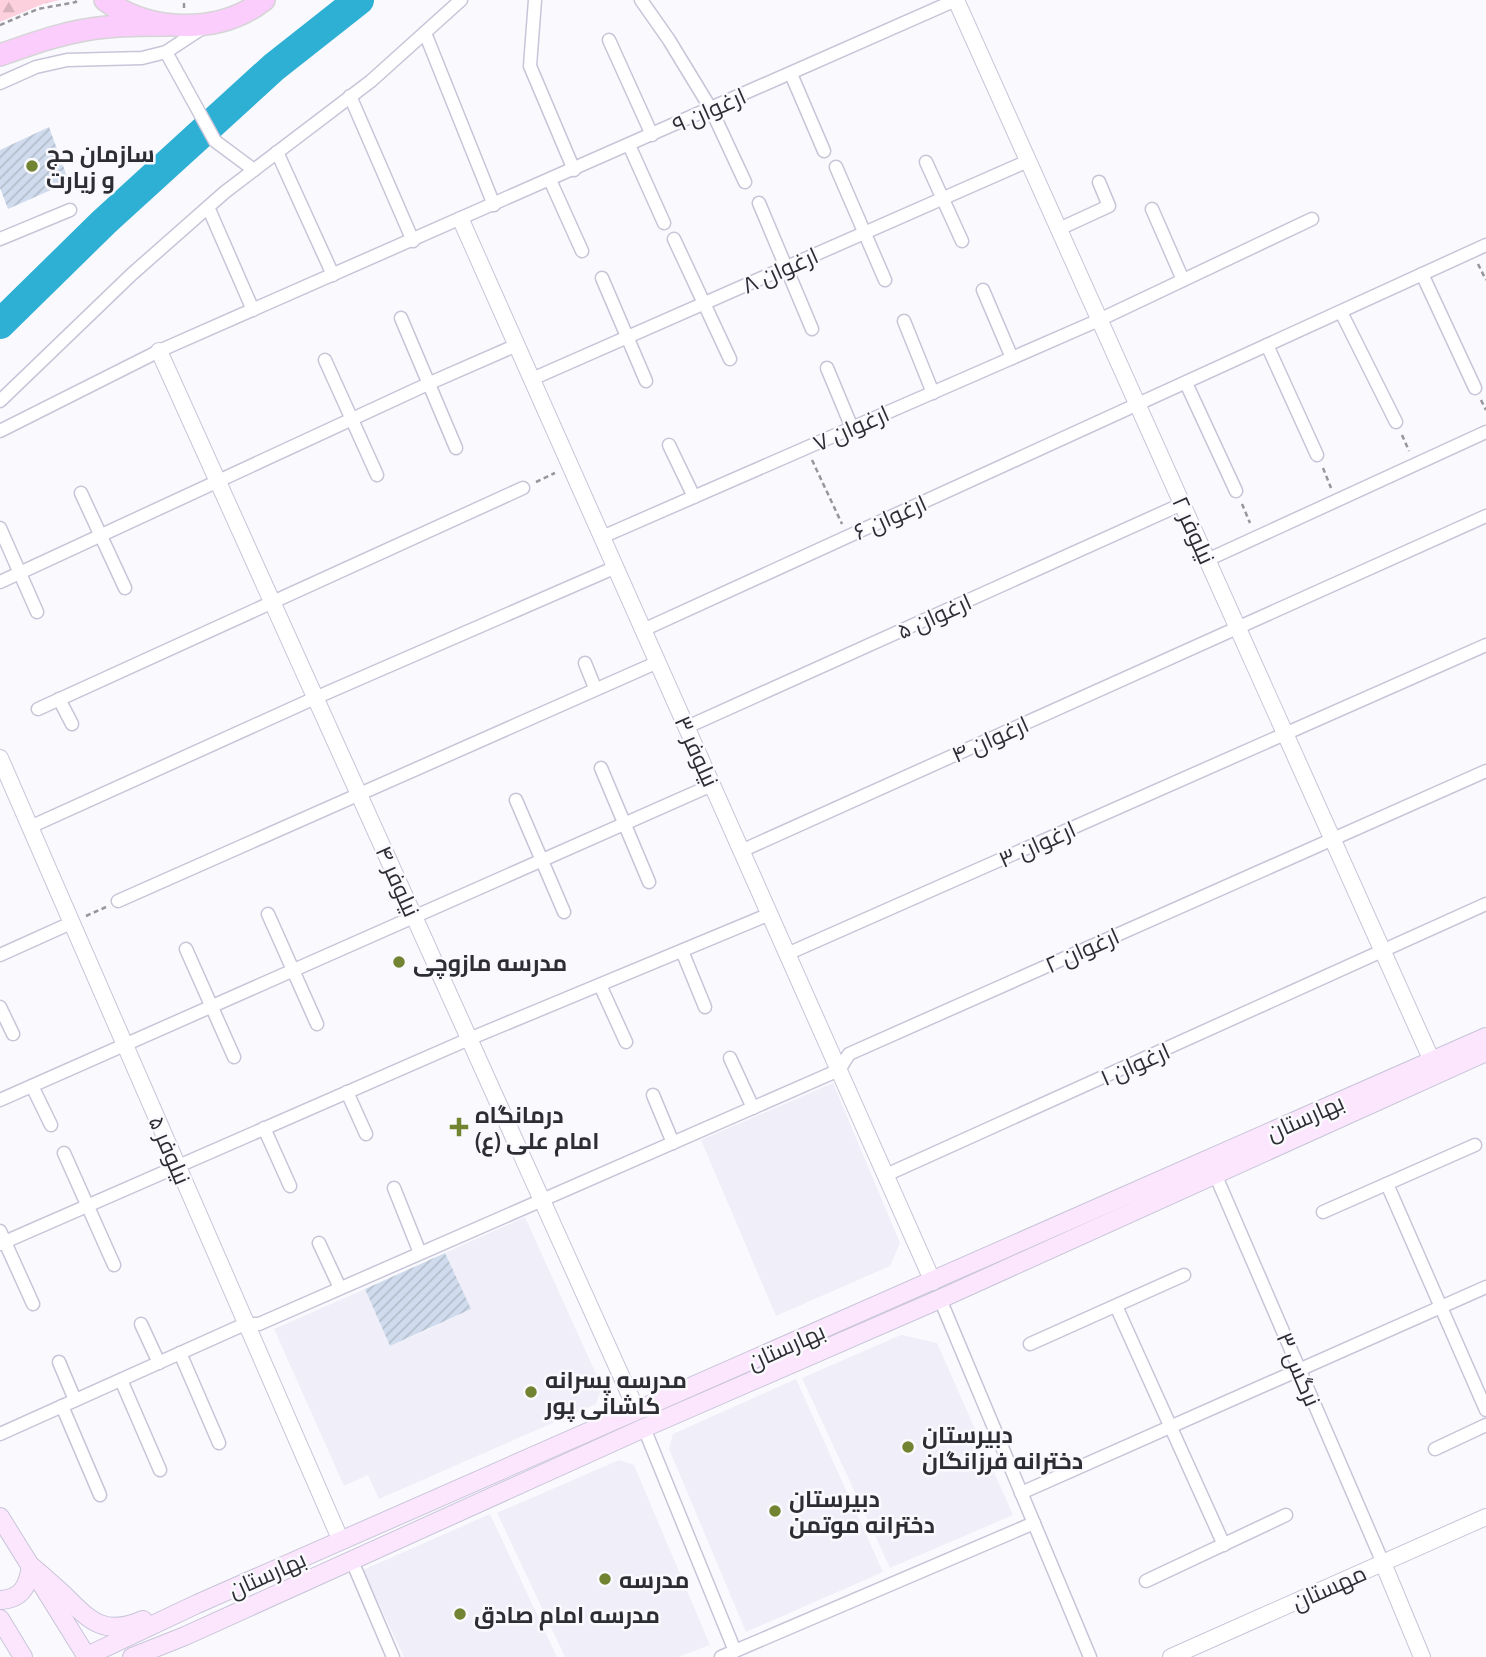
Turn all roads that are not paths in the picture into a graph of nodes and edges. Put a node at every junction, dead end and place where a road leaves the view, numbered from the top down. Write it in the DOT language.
graph roads {
  1 [pos="105,0"];
  2 [pos="264,0"];
  3 [pos="461,0"];
  4 [pos="535,0"];
  5 [pos="641,0"];
  6 [pos="956,0"];
  7 [pos="208,24"];
  8 [pos="167,25"];
  9 [pos="425,33"];
  10 [pos="609,40"];
  11 [pos="166,52"];
  12 [pos="0,55"];
  13 [pos="791,74"];
  14 [pos="0,83"];
  15 [pos="351,96"];
  16 [pos="711,109"];
  17 [pos="652,135"];
  18 [pos="629,145"];
  19 [pos="824,151"];
  20 [pos="277,152"];
  21 [pos="1028,161"];
  22 [pos="926,162"];
  23 [pos="836,167"];
  24 [pos="254,170"];
  25 [pos="574,170"];
  26 [pos="550,180"];
  27 [pos="745,182"];
  28 [pos="1099,182"];
  29 [pos="942,198"];
  30 [pos="759,203"];
  31 [pos="494,205"];
  32 [pos="208,207"];
  33 [pos="1152,209"];
  34 [pos="70,210"];
  35 [pos="1312,219"];
  36 [pos="461,220"];
  37 [pos="664,223"];
  38 [pos="1059,229"];
  39 [pos="863,233"];
  40 [pos="0,239"];
  41 [pos="674,239"];
  42 [pos="413,241"];
  43 [pos="962,241"];
  44 [pos="1486,245"];
  45 [pos="582,251"];
  46 [pos="785,267"];
  47 [pos="1422,274"];
  48 [pos="333,275"];
  49 [pos="603,278"];
  50 [pos="885,280"];
  51 [pos="1183,280"];
  52 [pos="983,290"];
  53 [pos="705,303"];
  54 [pos="253,310"];
  55 [pos="1341,312"];
  56 [pos="401,318"];
  57 [pos="1099,320"];
  58 [pos="904,321"];
  59 [pos="812,329"];
  60 [pos="626,337"];
  61 [pos="517,345"];
  62 [pos="1267,345"];
  63 [pos="159,351"];
  64 [pos="1012,358"];
  65 [pos="730,359"];
  66 [pos="325,360"];
  67 [pos="827,368"];
  68 [pos="532,379"];
  69 [pos="646,381"];
  70 [pos="430,383"];
  71 [pos="1186,383"];
  72 [pos="1475,388"];
  73 [pos="933,393"];
  74 [pos="0,401"];
  75 [pos="1138,405"];
  76 [pos="352,419"];
  77 [pos="1396,422"];
  78 [pos="852,428"];
  79 [pos="0,431"];
  80 [pos="1486,432"];
  81 [pos="669,445"];
  82 [pos="456,448"];
  83 [pos="1317,455"];
  84 [pos="377,475"];
  85 [pos="218,482"];
  86 [pos="523,488"];
  87 [pos="1236,491"];
  88 [pos="81,493"];
  89 [pos="694,497"];
  90 [pos="1182,504"];
  91 [pos="1486,516"];
  92 [pos="0,528"];
  93 [pos="100,536"];
  94 [pos="602,537"];
  95 [pos="1207,560"];
  96 [pos="615,567"];
  97 [pos="20,573"];
  98 [pos="0,582"];
  99 [pos="125,588"];
  100 [pos="272,602"];
  101 [pos="37,612"];
  102 [pos="1238,628"];
  103 [pos="643,630"];
  104 [pos="1486,645"];
  105 [pos="658,662"];
  106 [pos="585,663"];
  107 [pos="595,688"];
  108 [pos="315,698"];
  109 [pos="59,699"];
  110 [pos="38,709"];
  111 [pos="72,724"];
  112 [pos="687,727"];
  113 [pos="1286,735"];
  114 [pos="0,758"];
  115 [pos="601,768"];
  116 [pos="1486,771"];
  117 [pos="712,785"];
  118 [pos="359,796"];
  119 [pos="516,800"];
  120 [pos="625,823"];
  121 [pos="30,827"];
  122 [pos="1332,838"];
  123 [pos="741,851"];
  124 [pos="542,860"];
  125 [pos="649,882"];
  126 [pos="118,901"];
  127 [pos="1486,904"];
  128 [pos="564,912"];
  129 [pos="268,914"];
  130 [pos="770,914"];
  131 [pos="414,916"];
  132 [pos="71,923"];
  133 [pos="186,949"];
  134 [pos="682,951"];
  135 [pos="1384,952"];
  136 [pos="787,954"];
  137 [pos="0,955"];
  138 [pos="293,970"];
  139 [pos="600,985"];
  140 [pos="211,1006"];
  141 [pos="0,1007"];
  142 [pos="705,1007"];
  143 [pos="317,1024"];
  144 [pos="13,1034"];
  145 [pos="1486,1037"];
  146 [pos="469,1039"];
  147 [pos="626,1042"];
  148 [pos="124,1045"];
  149 [pos="1486,1052"];
  150 [pos="234,1057"];
  151 [pos="730,1058"];
  152 [pos="1432,1061"];
  153 [pos="839,1070"];
  154 [pos="32,1086"];
  155 [pos="347,1092"];
  156 [pos="653,1095"];
  157 [pos="0,1100"];
  158 [pos="752,1108"];
  159 [pos="51,1125"];
  160 [pos="264,1128"];
  161 [pos="366,1134"];
  162 [pos="673,1143"];
  163 [pos="1475,1145"];
  164 [pos="64,1153"];
  165 [pos="177,1166"];
  166 [pos="1215,1174"];
  167 [pos="886,1175"];
  168 [pos="1387,1184"];
  169 [pos="290,1186"];
  170 [pos="394,1188"];
  171 [pos="541,1199"];
  172 [pos="87,1206"];
  173 [pos="1323,1212"];
  174 [pos="2,1239"];
  175 [pos="319,1243"];
  176 [pos="420,1253"];
  177 [pos="114,1265"];
  178 [pos="1184,1275"];
  179 [pos="933,1282"];
  180 [pos="1486,1287"];
  181 [pos="340,1288"];
  182 [pos="940,1299"];
  183 [pos="33,1304"];
  184 [pos="1116,1306"];
  185 [pos="1440,1307"];
  186 [pos="141,1324"];
  187 [pos="245,1324"];
  188 [pos="1030,1344"];
  189 [pos="180,1353"];
  190 [pos="59,1363"];
  191 [pos="159,1363"];
  192 [pos="1299,1369"];
  193 [pos="121,1380"];
  194 [pos="75,1400"];
  195 [pos="62,1406"];
  196 [pos="1486,1410"];
  197 [pos="640,1419"];
  198 [pos="1486,1425"];
  199 [pos="1172,1426"];
  200 [pos="0,1434"];
  201 [pos="219,1443"];
  202 [pos="1435,1449"];
  203 [pos="160,1470"];
  204 [pos="1021,1493"];
  205 [pos="100,1495"];
  206 [pos="1286,1516"];
  207 [pos="0,1517"];
  208 [pos="1486,1517"];
  209 [pos="1034,1522"];
  210 [pos="341,1541"];
  211 [pos="1224,1545"];
  212 [pos="352,1561"];
  213 [pos="1383,1563"];
  214 [pos="31,1566"];
  215 [pos="1146,1581"];
  216 [pos="0,1600"];
  217 [pos="197,1604"];
  218 [pos="0,1619"];
  219 [pos="185,1636"];
  220 [pos="735,1651"];
  221 [pos="23,1657"];
  222 [pos="86,1657"];
  223 [pos="132,1657"];
  224 [pos="156,1657"];
  225 [pos="393,1657"];
  226 [pos="721,1657"];
  227 [pos="1090,1657"];
  228 [pos="1171,1657"];
  229 [pos="1422,1657"];
  1 -- 8 [label="main road"];
  2 -- 7 [label="main road"];
  3 -- 9 [label="street"];
  4 -- 25 [label="street"];
  5 -- 16 [label="street"];
  6 -- 13 [label="street, ارغوان ۹"];
  6 -- 21 [label="street, نیلوفر ۲"];
  7 -- 8 [label="main road"];
  7 -- 11 [label="street"];
  8 -- 12 [label="main road"];
  9 -- 15 [label="street"];
  9 -- 31 [label="street"];
  10 -- 17 [label="street"];
  11 -- 14 [label="street"];
  11 -- 24 [label="street"];
  13 -- 16 [label="street, ارغوان ۹"];
  13 -- 19 [label="street"];
  15 -- 20 [label="street"];
  15 -- 42 [label="street"];
  16 -- 17 [label="street, ارغوان ۹"];
  16 -- 27 [label="street"];
  17 -- 18 [label="street, ارغوان ۹"];
  18 -- 25 [label="street, ارغوان ۹"];
  18 -- 37 [label="street"];
  20 -- 24 [label="street"];
  20 -- 48 [label="street"];
  21 -- 29 [label="street, ارغوان ۸"];
  21 -- 38 [label="street, نیلوفر ۲"];
  22 -- 29 [label="street"];
  23 -- 39 [label="street"];
  24 -- 32 [label="street"];
  25 -- 26 [label="street, ارغوان ۹"];
  26 -- 31 [label="street, ارغوان ۹"];
  26 -- 45 [label="street"];
  28 -- 38 [label="street"];
  29 -- 39 [label="street, ارغوان ۸"];
  29 -- 43 [label="street"];
  30 -- 46 [label="street"];
  31 -- 36 [label="street, ارغوان ۹"];
  32 -- 54 [label="street"];
  32 -- 74 [label="street"];
  33 -- 51 [label="street"];
  34 -- 40 [label="street"];
  35 -- 51 [label="street, ارغوان ۷"];
  36 -- 42 [label="street, ارغوان ۹"];
  36 -- 61 [label="street, نیلوفر ۳"];
  38 -- 57 [label="street, نیلوفر ۲"];
  39 -- 46 [label="street, ارغوان ۸"];
  39 -- 50 [label="street"];
  41 -- 53 [label="street"];
  42 -- 48 [label="street, ارغوان ۹"];
  44 -- 47 [label="street, ارغوان ۶"];
  46 -- 53 [label="street, ارغوان ۸"];
  46 -- 59 [label="street"];
  47 -- 55 [label="street, ارغوان ۶"];
  47 -- 72 [label="street"];
  48 -- 54 [label="street, ارغوان ۹"];
  49 -- 60 [label="street"];
  51 -- 57 [label="street, ارغوان ۷"];
  52 -- 64 [label="street"];
  53 -- 60 [label="street, ارغوان ۸"];
  53 -- 65 [label="street"];
  54 -- 63 [label="street, ارغوان ۹"];
  55 -- 62 [label="street, ارغوان ۶"];
  55 -- 77 [label="street"];
  56 -- 70 [label="street"];
  57 -- 64 [label="street, ارغوان ۷"];
  57 -- 75 [label="street, نیلوفر ۲"];
  58 -- 73 [label="street"];
  60 -- 68 [label="street, ارغوان ۸"];
  60 -- 69 [label="street"];
  61 -- 68 [label="street, نیلوفر ۳"];
  61 -- 70 [label="street"];
  62 -- 71 [label="street, ارغوان ۶"];
  62 -- 83 [label="street"];
  63 -- 79 [label="street, ارغوان ۹"];
  63 -- 85 [label="street, نیلوفر ۴"];
  64 -- 73 [label="street, ارغوان ۷"];
  66 -- 76 [label="street"];
  67 -- 78 [label="street"];
  68 -- 94 [label="street, نیلوفر ۳"];
  70 -- 76 [label="street"];
  70 -- 82 [label="street"];
  71 -- 75 [label="street, ارغوان ۶"];
  71 -- 87 [label="street"];
  73 -- 78 [label="street, ارغوان ۷"];
  75 -- 90 [label="street, نیلوفر ۲"];
  75 -- 103 [label="street, ارغوان ۶"];
  76 -- 84 [label="street"];
  76 -- 85 [label="street"];
  78 -- 89 [label="street, ارغوان ۷"];
  80 -- 95 [label="street"];
  81 -- 89 [label="street"];
  85 -- 93 [label="street"];
  85 -- 100 [label="street, نیلوفر ۴"];
  86 -- 100 [label="street"];
  88 -- 93 [label="street"];
  89 -- 94 [label="street, ارغوان ۷"];
  90 -- 95 [label="street, نیلوفر ۲"];
  90 -- 112 [label="street, ارغوان ۵"];
  91 -- 102 [label="street, ارغوان ۴"];
  92 -- 97 [label="street"];
  93 -- 97 [label="street"];
  93 -- 99 [label="street"];
  94 -- 96 [label="street, نیلوفر ۳"];
  95 -- 102 [label="street, نیلوفر ۲"];
  96 -- 103 [label="street, نیلوفر ۳"];
  96 -- 108 [label="street"];
  97 -- 98 [label="street"];
  97 -- 101 [label="street"];
  100 -- 108 [label="street, نیلوفر ۴"];
  100 -- 109 [label="street"];
  102 -- 113 [label="street, نیلوفر ۲"];
  102 -- 123 [label="street, ارغوان ۴"];
  103 -- 105 [label="street, نیلوفر ۳"];
  104 -- 113 [label="street, ارغوان ۳"];
  105 -- 107 [label="street"];
  105 -- 112 [label="street, نیلوفر ۳"];
  106 -- 107 [label="street"];
  107 -- 118 [label="street"];
  108 -- 118 [label="street, نیلوفر ۴"];
  108 -- 121 [label="street"];
  109 -- 110 [label="street"];
  109 -- 111 [label="street"];
  112 -- 117 [label="street, نیلوفر ۳"];
  113 -- 122 [label="street, نیلوفر ۲"];
  113 -- 136 [label="street, ارغوان ۳"];
  114 -- 121 [label="street, نیلوفر ۵"];
  115 -- 120 [label="street"];
  116 -- 122 [label="street, ارغوان ۲"];
  117 -- 120 [label="street"];
  117 -- 123 [label="street, نیلوفر ۳"];
  118 -- 126 [label="street"];
  118 -- 131 [label="street, نیلوفر ۴"];
  119 -- 124 [label="street"];
  120 -- 124 [label="street"];
  120 -- 125 [label="street"];
  121 -- 132 [label="street, نیلوفر ۵"];
  122 -- 135 [label="street, نیلوفر ۲"];
  122 -- 153 [label="street, ارغوان ۲"];
  123 -- 130 [label="street, نیلوفر ۳"];
  124 -- 128 [label="street"];
  124 -- 131 [label="street"];
  127 -- 135 [label="street, ارغوان ۱"];
  129 -- 138 [label="street"];
  130 -- 134 [label="street"];
  130 -- 136 [label="street, نیلوفر ۳"];
  131 -- 138 [label="street"];
  131 -- 146 [label="street, نیلوفر ۴"];
  132 -- 137 [label="street"];
  132 -- 148 [label="street, نیلوفر ۵"];
  133 -- 140 [label="street"];
  134 -- 139 [label="street"];
  134 -- 142 [label="street"];
  135 -- 152 [label="street, نیلوفر ۲"];
  135 -- 167 [label="street, ارغوان ۱"];
  136 -- 153 [label="street, نیلوفر ۳"];
  138 -- 140 [label="street"];
  138 -- 143 [label="street"];
  139 -- 146 [label="street"];
  139 -- 147 [label="street"];
  140 -- 148 [label="street"];
  140 -- 150 [label="street"];
  141 -- 144 [label="street"];
  145 -- 152 [label="main road, بهارستان"];
  146 -- 155 [label="street"];
  146 -- 171 [label="street, نیلوفر ۴"];
  148 -- 154 [label="street"];
  148 -- 165 [label="street, نیلوفر ۵"];
  149 -- 166 [label="main road, بهارستان"];
  151 -- 158 [label="street"];
  152 -- 179 [label="main road, بهارستان"];
  153 -- 158 [label="street, ارغوان ۲"];
  153 -- 167 [label="street, نیلوفر ۳"];
  154 -- 157 [label="street"];
  154 -- 159 [label="street"];
  155 -- 160 [label="street"];
  155 -- 161 [label="street"];
  156 -- 162 [label="street"];
  158 -- 162 [label="street, ارغوان ۲"];
  160 -- 165 [label="street"];
  160 -- 169 [label="street"];
  162 -- 171 [label="street, ارغوان ۲"];
  163 -- 168 [label="street"];
  164 -- 172 [label="street"];
  165 -- 172 [label="street"];
  165 -- 187 [label="street, نیلوفر ۵"];
  166 -- 182 [label="main road, بهارستان"];
  166 -- 192 [label="street, نرگس ۳"];
  167 -- 179 [label="street, نیلوفر ۳"];
  168 -- 173 [label="street"];
  168 -- 185 [label="street"];
  170 -- 176 [label="street"];
  171 -- 176 [label="street, ارغوان ۲"];
  171 -- 197 [label="street, نیلوفر ۴"];
  172 -- 174 [label="street"];
  172 -- 177 [label="street"];
  174 -- 183 [label="street"];
  175 -- 181 [label="street"];
  176 -- 181 [label="street, ارغوان ۲"];
  178 -- 184 [label="street"];
  179 -- 182 [label="main road"];
  179 -- 197 [label="main road, بهارستان"];
  180 -- 185 [label="street"];
  181 -- 187 [label="street, ارغوان ۲"];
  182 -- 197 [label="main road, بهارستان"];
  182 -- 204 [label="street"];
  184 -- 188 [label="street"];
  184 -- 199 [label="street"];
  185 -- 192 [label="street"];
  185 -- 196 [label="street"];
  186 -- 191 [label="street"];
  187 -- 189 [label="street, ارغوان ۲"];
  187 -- 210 [label="street, نیلوفر ۵"];
  189 -- 191 [label="street, ارغوان ۲"];
  189 -- 201 [label="street"];
  190 -- 194 [label="street"];
  191 -- 193 [label="street, ارغوان ۲"];
  192 -- 199 [label="street"];
  192 -- 213 [label="street, نرگس ۳"];
  193 -- 194 [label="street, ارغوان ۲"];
  193 -- 203 [label="street"];
  194 -- 195 [label="street, ارغوان ۲"];
  195 -- 200 [label="street, ارغوان ۲"];
  195 -- 205 [label="street"];
  197 -- 210 [label="main road, بهارستان"];
  197 -- 212 [label="main road, بهارستان"];
  197 -- 220 [label="street"];
  198 -- 202 [label="street"];
  199 -- 204 [label="street"];
  199 -- 211 [label="street"];
  204 -- 209 [label="street"];
  206 -- 211 [label="street"];
  207 -- 214 [label="main road"];
  208 -- 213 [label="street, مهستان"];
  209 -- 220 [label="street"];
  209 -- 227 [label="street"];
  210 -- 217 [label="main road, بهارستان"];
  211 -- 215 [label="street"];
  212 -- 219 [label="main road, بهارستان"];
  212 -- 225 [label="street"];
  213 -- 228 [label="street, مهستان"];
  213 -- 229 [label="street"];
  214 -- 216 [label="main road"];
  214 -- 217 [label="main road"];
  214 -- 222 [label="main road"];
  217 -- 222 [label="main road, بهارستان"];
  218 -- 221 [label="main road"];
  219 -- 223 [label="main road, بهارستان"];
  219 -- 224 [label="main road"];
  220 -- 226 [label="street"];
}
